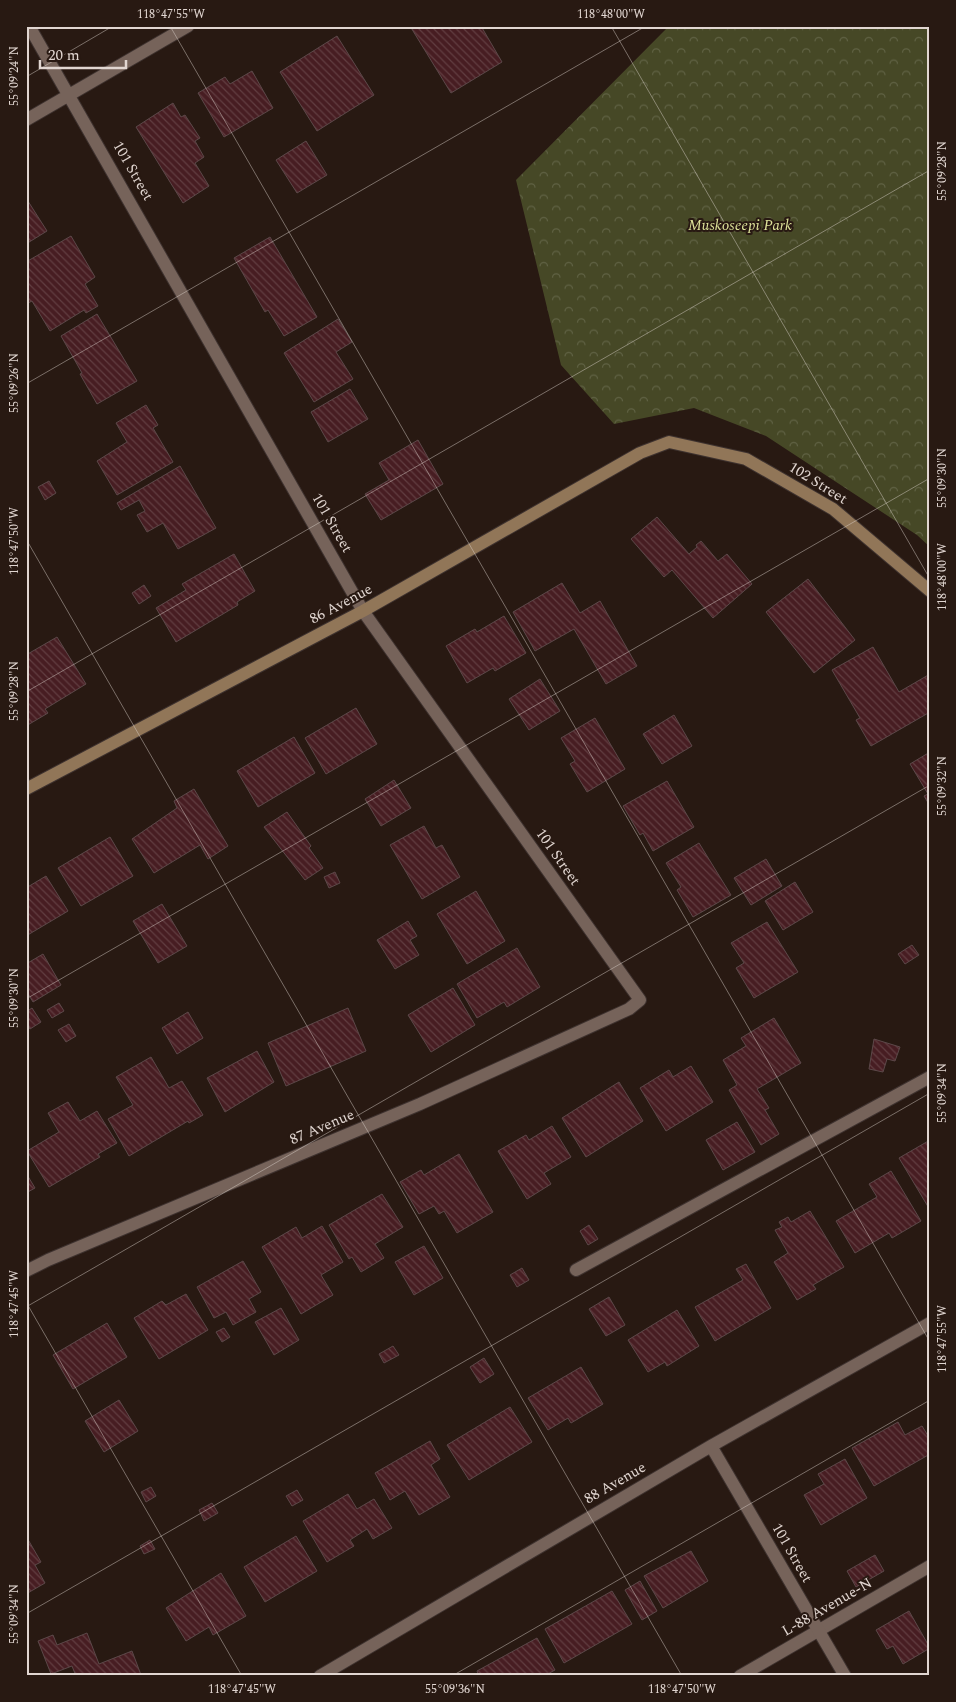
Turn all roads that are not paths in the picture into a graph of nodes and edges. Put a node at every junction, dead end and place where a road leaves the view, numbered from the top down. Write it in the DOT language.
graph roads {
  1 [pos="30,26"];
  2 [pos="188,26"];
  3 [pos="71,95"];
  4 [pos="26,120"];
  5 [pos="669,442"];
  6 [pos="930,591"];
  7 [pos="364,611"];
  8 [pos="26,789"];
  9 [pos="629,1009"];
  10 [pos="930,1077"];
  11 [pos="576,1270"];
  12 [pos="26,1271"];
  13 [pos="930,1323"];
  14 [pos="711,1446"];
  15 [pos="930,1566"];
  16 [pos="818,1630"];
  17 [pos="320,1676"];
  18 [pos="740,1676"];
  19 [pos="845,1676"];
  1 -- 3 [label="street, 101 Street"];
  2 -- 3 [label="street"];
  3 -- 4 [label="street"];
  3 -- 7 [label="street, 101 Street"];
  5 -- 6 [label="street, 102 Street"];
  5 -- 7 [label="street, 86 Avenue"];
  7 -- 8 [label="street, 86 Avenue"];
  7 -- 9 [label="street, 101 Street"];
  9 -- 12 [label="street, 87 Avenue"];
  10 -- 11 [label="street"];
  13 -- 14 [label="street, 88 Avenue"];
  14 -- 16 [label="street, 101 Street"];
  14 -- 17 [label="street, 88 Avenue"];
  15 -- 16 [label="street, L-88 Avenue-N"];
  16 -- 18 [label="street, L-88 Avenue-N"];
  16 -- 19 [label="street, 101 Street"];
}
